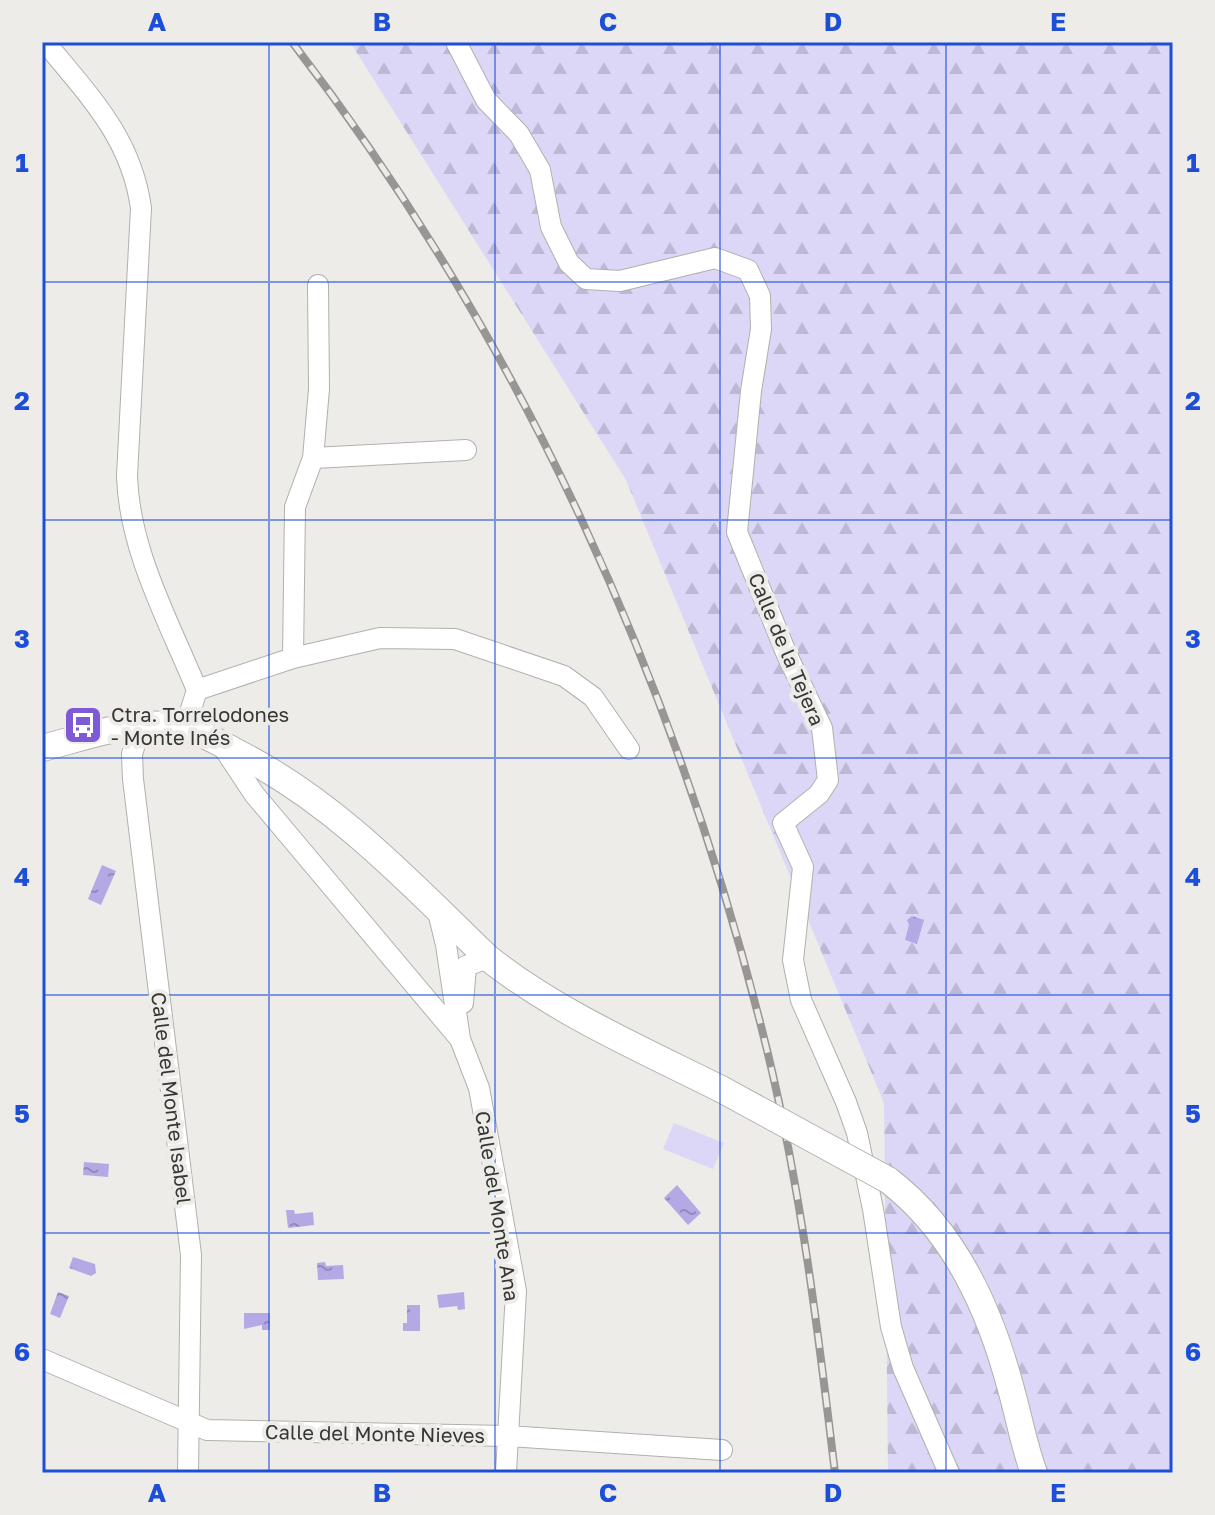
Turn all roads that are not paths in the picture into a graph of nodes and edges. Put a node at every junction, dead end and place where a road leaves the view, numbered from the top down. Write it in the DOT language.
graph roads {
  1 [pos="45,42"];
  2 [pos="456,42"];
  3 [pos="318,285"];
  4 [pos="466,450"];
  5 [pos="313,458"];
  6 [pos="293,658"];
  7 [pos="197,690"];
  8 [pos="141,725"];
  9 [pos="185,728"];
  10 [pos="221,743"];
  11 [pos="42,748"];
  12 [pos="629,749"];
  13 [pos="437,908"];
  14 [pos="488,958"];
  15 [pos="460,1039"];
  16 [pos="42,1359"];
  17 [pos="191,1423"];
  18 [pos="507,1436"];
  19 [pos="722,1450"];
  20 [pos="188,1473"];
  21 [pos="506,1473"];
  22 [pos="949,1473"];
  23 [pos="1034,1473"];
  1 -- 7 [label="street"];
  2 -- 22 [label="street, Calle de la Tejera"];
  3 -- 5 [label="street"];
  4 -- 5 [label="street"];
  5 -- 6 [label="street"];
  6 -- 7 [label="street"];
  6 -- 12 [label="street"];
  7 -- 9 [label="street"];
  8 -- 9 [label="main road"];
  8 -- 11 [label="main road"];
  8 -- 17 [label="street, Calle del Monte Isabel"];
  9 -- 10 [label="main road"];
  10 -- 13 [label="main road"];
  10 -- 15 [label="street, Calle del Monte Ana"];
  13 -- 14 [label="main road"];
  13 -- 15 [label="street, Calle del Monte Ana"];
  14 -- 15 [label="street, Calle del Monte Ana"];
  14 -- 23 [label="main road, bridge"];
  15 -- 18 [label="street, Calle del Monte Ana"];
  16 -- 17 [label="street, Calle del Monte Nieves"];
  17 -- 18 [label="street, Calle del Monte Nieves"];
  17 -- 20 [label="street, Calle del Monte Isabel"];
  18 -- 19 [label="street, Calle del Monte Nieves"];
  18 -- 21 [label="street, Calle del Monte Ana"];
}
